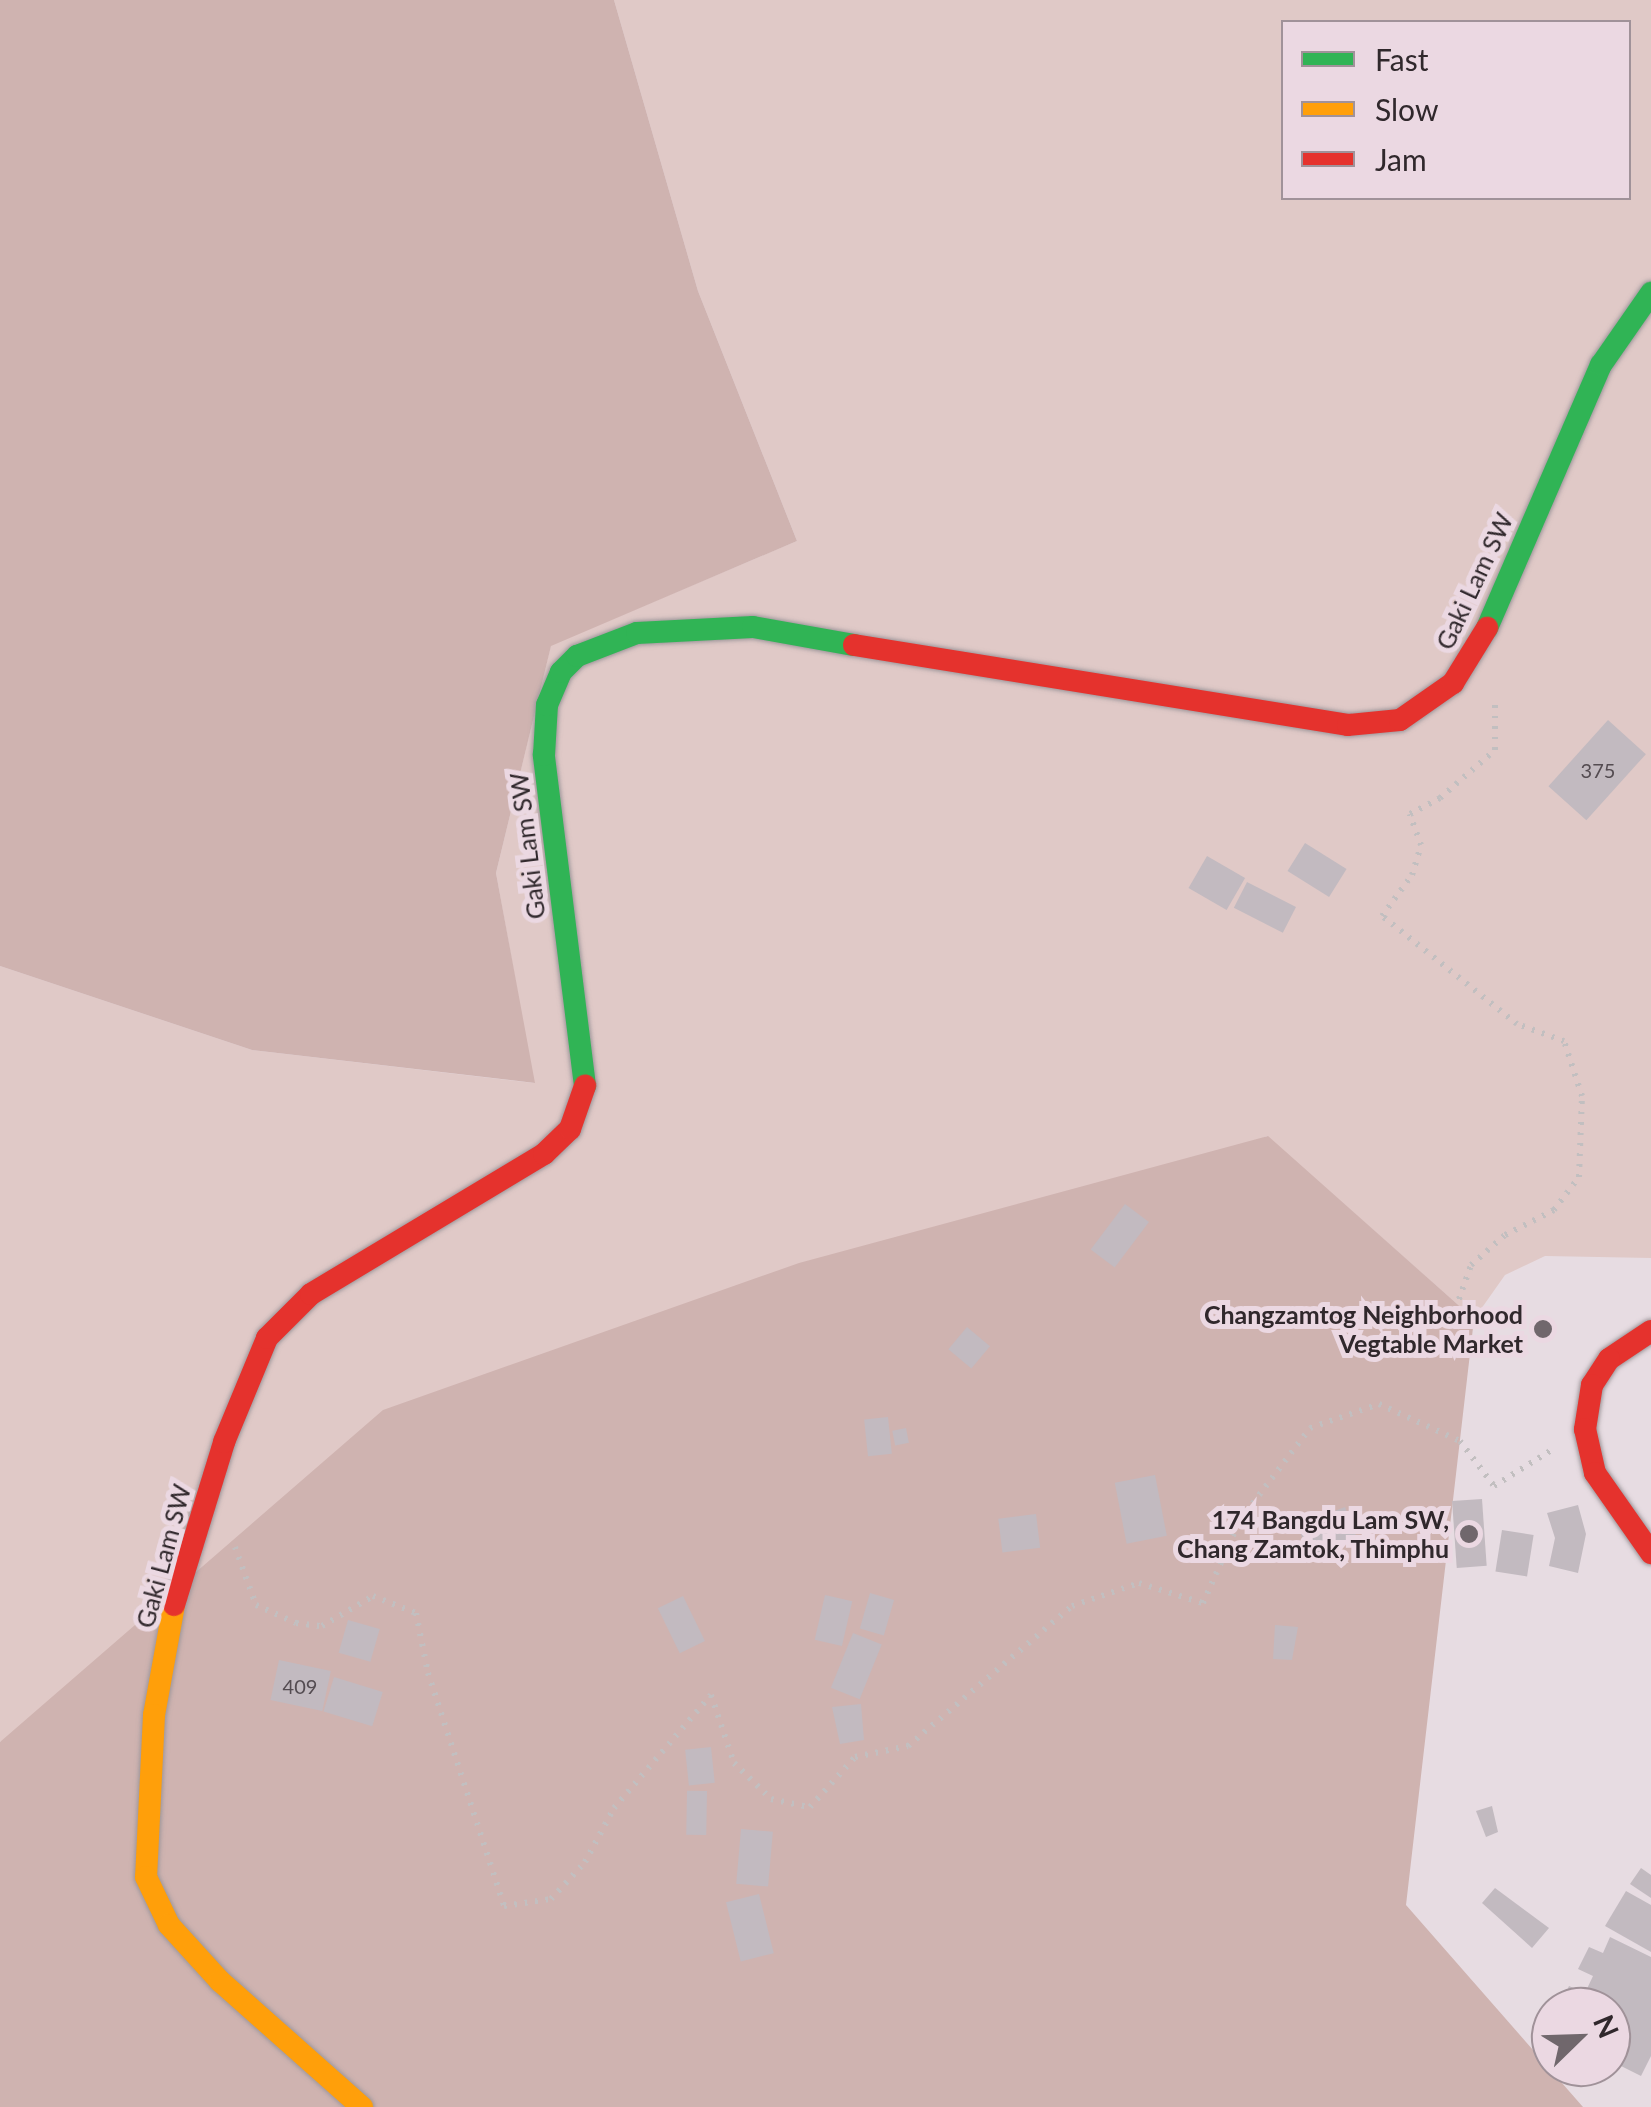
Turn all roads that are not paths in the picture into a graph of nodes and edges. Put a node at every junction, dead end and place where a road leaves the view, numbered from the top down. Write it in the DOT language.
graph roads {
  1 [pos="1651,293"];
  2 [pos="1651,1332"];
  3 [pos="1651,1553"];
  4 [pos="362,2107"];
  1 -- 4 [label="street, Gaki Lam SW"];
  2 -- 3 [label="street"];
}
